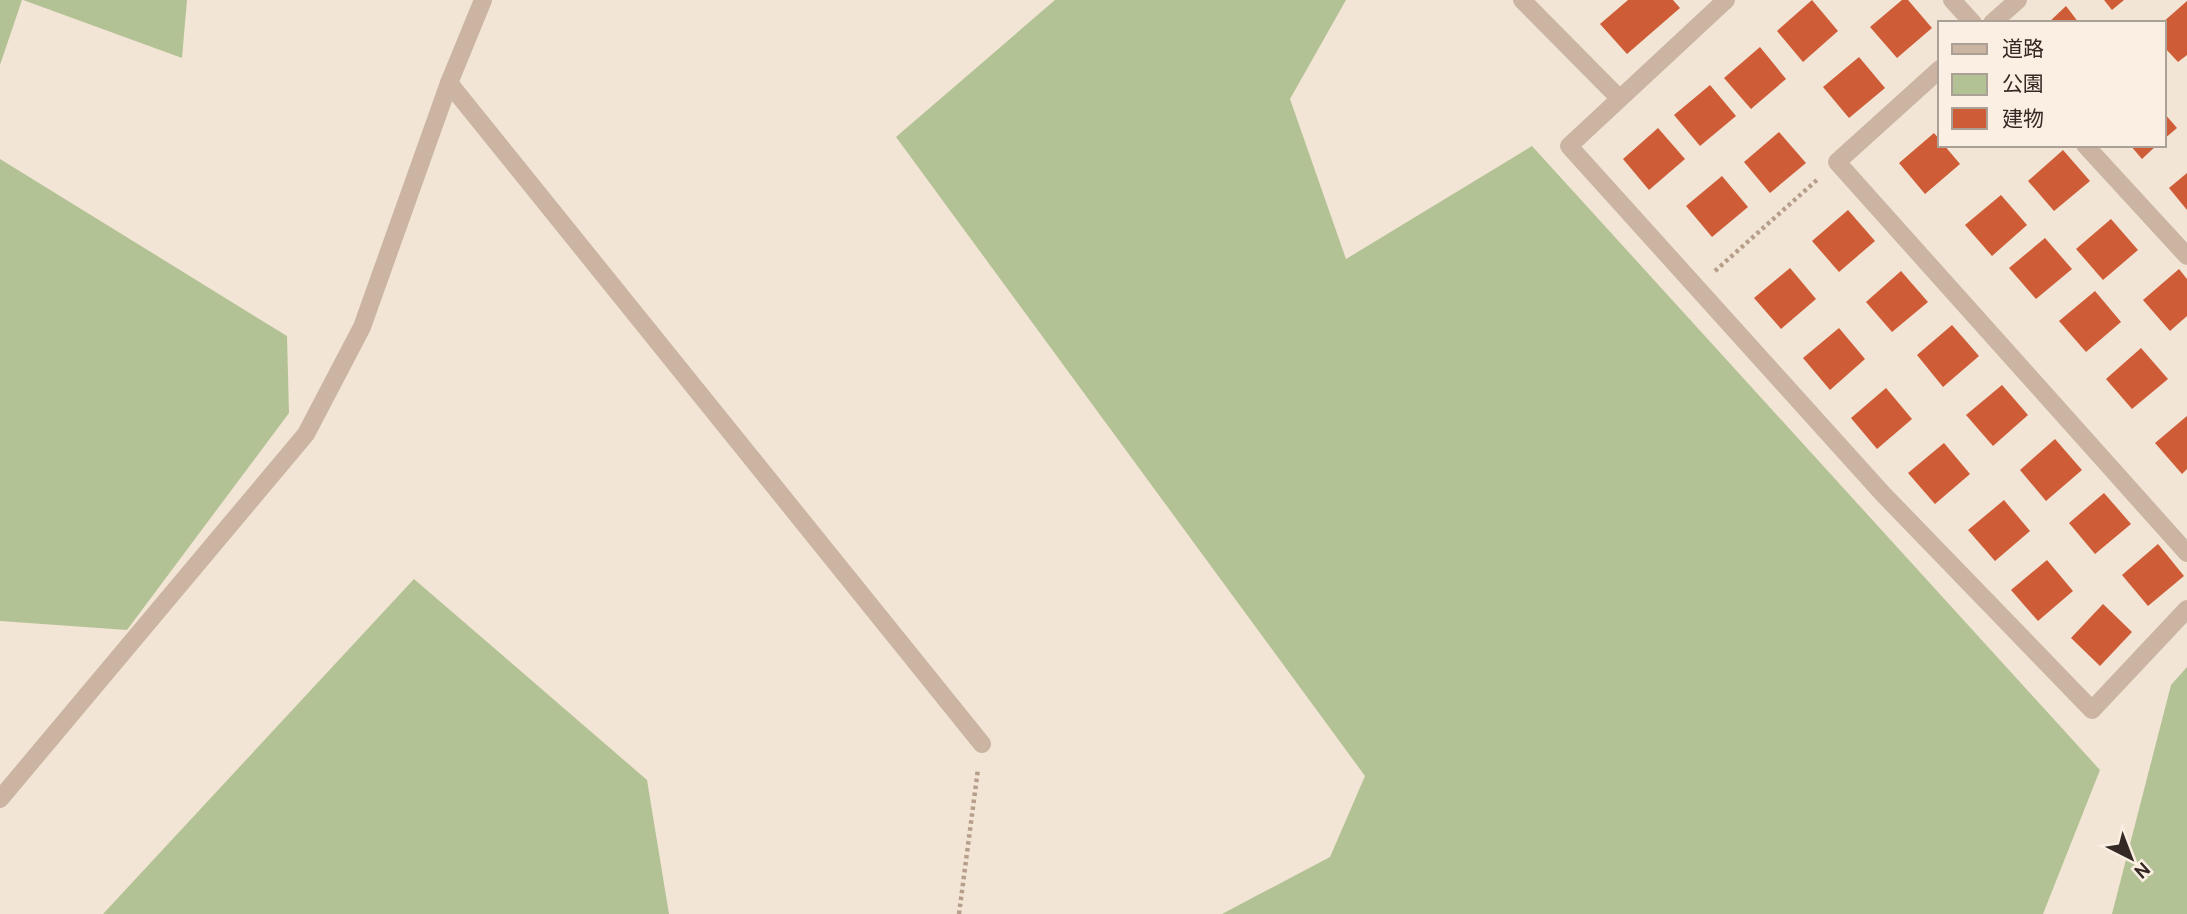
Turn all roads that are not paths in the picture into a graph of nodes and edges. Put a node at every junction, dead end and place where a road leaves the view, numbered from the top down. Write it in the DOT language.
graph roads {
  1 [pos="483,0"];
  2 [pos="1522,0"];
  3 [pos="1726,0"];
  4 [pos="1952,0"];
  5 [pos="2018,0"];
  6 [pos="1971,21"];
  7 [pos="1994,21"];
  8 [pos="1938,71"];
  9 [pos="449,83"];
  10 [pos="1619,98"];
  11 [pos="2087,147"];
  12 [pos="2187,256"];
  13 [pos="2187,553"];
  14 [pos="2187,609"];
  15 [pos="982,744"];
  16 [pos="0,799"];
  1 -- 9 [label="street"];
  2 -- 10 [label="street"];
  3 -- 10 [label="street"];
  4 -- 6 [label="street"];
  5 -- 7 [label="street"];
  8 -- 13 [label="street"];
  9 -- 15 [label="street"];
  9 -- 16 [label="street"];
  10 -- 14 [label="street"];
  11 -- 12 [label="street"];
}
